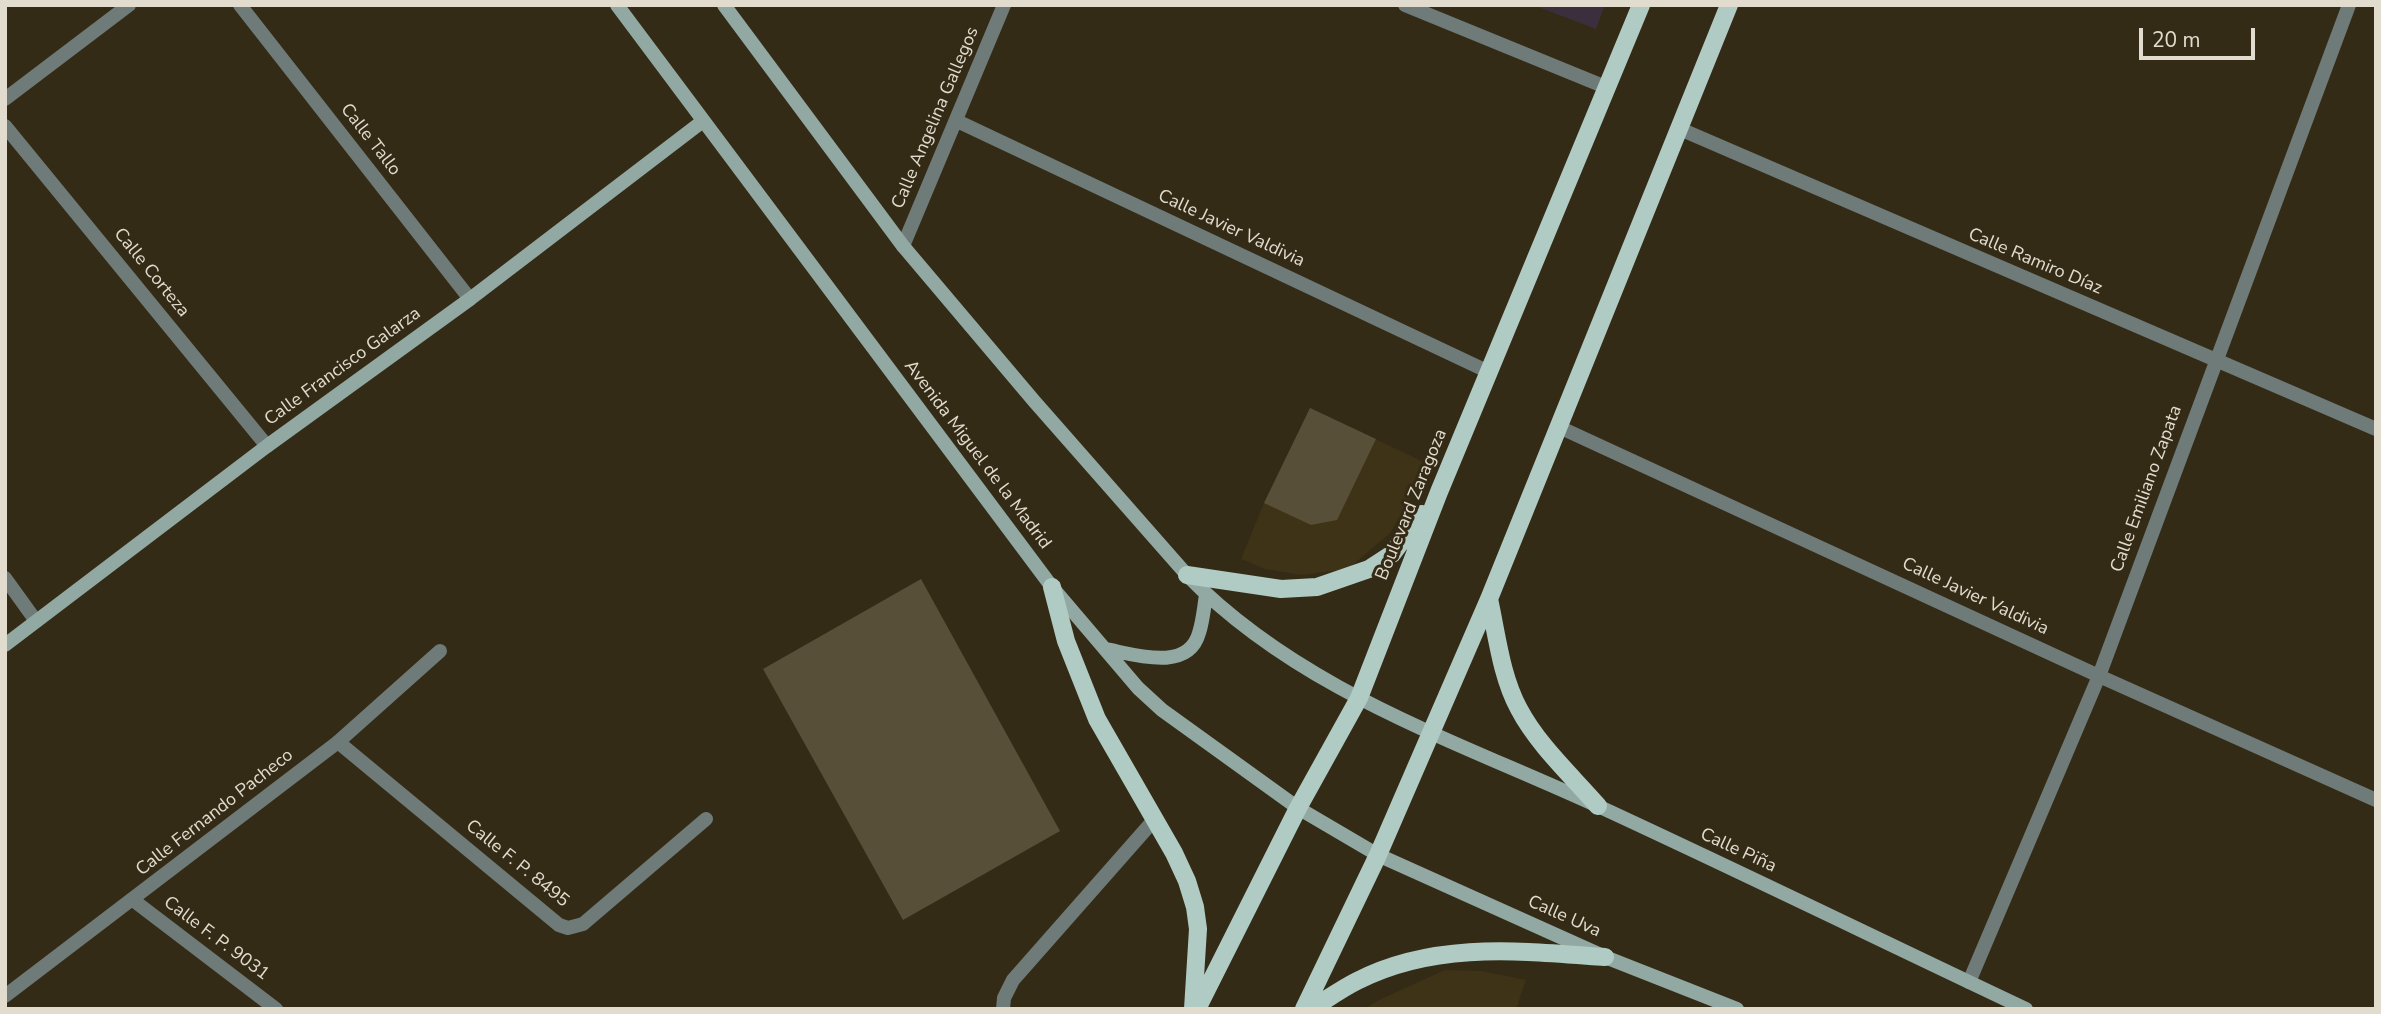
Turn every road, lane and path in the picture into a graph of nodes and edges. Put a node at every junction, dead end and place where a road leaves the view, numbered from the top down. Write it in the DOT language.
graph roads {
  1 [pos="129,5"];
  2 [pos="240,5"];
  3 [pos="617,5"];
  4 [pos="724,5"];
  5 [pos="1004,5"];
  6 [pos="1405,5"];
  7 [pos="1641,5"];
  8 [pos="1729,5"];
  9 [pos="2349,5"];
  10 [pos="1608,88"];
  11 [pos="5,99"];
  12 [pos="703,121"];
  13 [pos="957,121"];
  14 [pos="5,126"];
  15 [pos="1680,130"];
  16 [pos="903,246"];
  17 [pos="470,299"];
  18 [pos="2216,360"];
  19 [pos="1489,372"];
  20 [pos="1559,427"];
  21 [pos="2376,429"];
  22 [pos="267,446"];
  23 [pos="1438,492"];
  24 [pos="1187,575"];
  25 [pos="5,578"];
  26 [pos="1052,587"];
  27 [pos="1206,594"];
  28 [pos="1489,598"];
  29 [pos="36,621"];
  30 [pos="5,645"];
  31 [pos="1105,649"];
  32 [pos="440,651"];
  33 [pos="2099,676"];
  34 [pos="1359,698"];
  35 [pos="1431,734"];
  36 [pos="338,742"];
  37 [pos="2376,800"];
  38 [pos="1598,806"];
  39 [pos="1298,808"];
  40 [pos="706,819"];
  41 [pos="1154,820"];
  42 [pos="1378,855"];
  43 [pos="133,900"];
  44 [pos="1605,957"];
  45 [pos="1969,982"];
  46 [pos="5,996"];
  47 [pos="276,1009"];
  48 [pos="1003,1009"];
  49 [pos="1195,1009"];
  50 [pos="1304,1009"];
  51 [pos="1311,1009"];
  52 [pos="1737,1009"];
  53 [pos="2026,1009"];
  1 -- 11 [label="street"];
  2 -- 17 [label="street, Calle Tallo"];
  3 -- 12 [label="main road, Avenida Miguel de la Madrid"];
  4 -- 16 [label="main road"];
  5 -- 13 [label="street, Calle Angelina Gallegos"];
  6 -- 10 [label="street"];
  7 -- 10 [label="main road, Boulevard Zaragoza"];
  8 -- 15 [label="main road"];
  9 -- 18 [label="street, Calle Emiliano Zapata"];
  10 -- 19 [label="main road, Boulevard Zaragoza"];
  12 -- 17 [label="main road, Calle Francisco Galarza"];
  12 -- 26 [label="main road, Avenida Miguel de la Madrid"];
  13 -- 16 [label="street, Calle Angelina Gallegos"];
  13 -- 19 [label="street, Calle Javier Valdivia"];
  14 -- 22 [label="street, Calle Corteza"];
  15 -- 18 [label="street, Calle Ramiro Díaz"];
  15 -- 20 [label="main road"];
  16 -- 24 [label="main road"];
  17 -- 22 [label="main road, Calle Francisco Galarza"];
  18 -- 21 [label="street, Calle Ramiro Díaz"];
  18 -- 33 [label="street, Calle Emiliano Zapata"];
  19 -- 23 [label="main road, Boulevard Zaragoza"];
  20 -- 28 [label="main road"];
  20 -- 33 [label="street, Calle Javier Valdivia"];
  22 -- 29 [label="main road, Calle Francisco Galarza"];
  23 -- 24 [label="main road"];
  23 -- 34 [label="main road, Boulevard Zaragoza"];
  24 -- 27 [label="main road"];
  25 -- 29 [label="street"];
  26 -- 31 [label="main road, Avenida Miguel de la Madrid"];
  26 -- 41 [label="main road"];
  27 -- 31 [label="main road"];
  27 -- 34 [label="main road"];
  28 -- 35 [label="main road"];
  28 -- 38 [label="main road"];
  29 -- 30 [label="main road, Calle Francisco Galarza"];
  31 -- 39 [label="main road, Avenida Miguel de la Madrid"];
  32 -- 36 [label="street, Calle Fernando Pacheco"];
  33 -- 37 [label="street, Calle Javier Valdivia"];
  33 -- 45 [label="street, Calle Emiliano Zapata"];
  34 -- 35 [label="main road"];
  34 -- 39 [label="main road, Boulevard Zaragoza"];
  35 -- 38 [label="main road, Calle Piña"];
  35 -- 42 [label="main road"];
  36 -- 40 [label="street, Calle F. P. 8495"];
  36 -- 43 [label="street, Calle Fernando Pacheco"];
  38 -- 45 [label="main road, Calle Piña"];
  39 -- 42 [label="main road, Avenida Miguel de la Madrid"];
  39 -- 49 [label="main road, Boulevard Zaragoza"];
  41 -- 48 [label="street"];
  41 -- 49 [label="main road"];
  42 -- 44 [label="main road, Calle Uva"];
  42 -- 50 [label="main road"];
  43 -- 46 [label="street, Calle Fernando Pacheco"];
  43 -- 47 [label="street, Calle F. P. 9031"];
  44 -- 51 [label="main road"];
  44 -- 52 [label="main road, Calle Uva"];
  45 -- 53 [label="main road, Calle Piña"];
}
